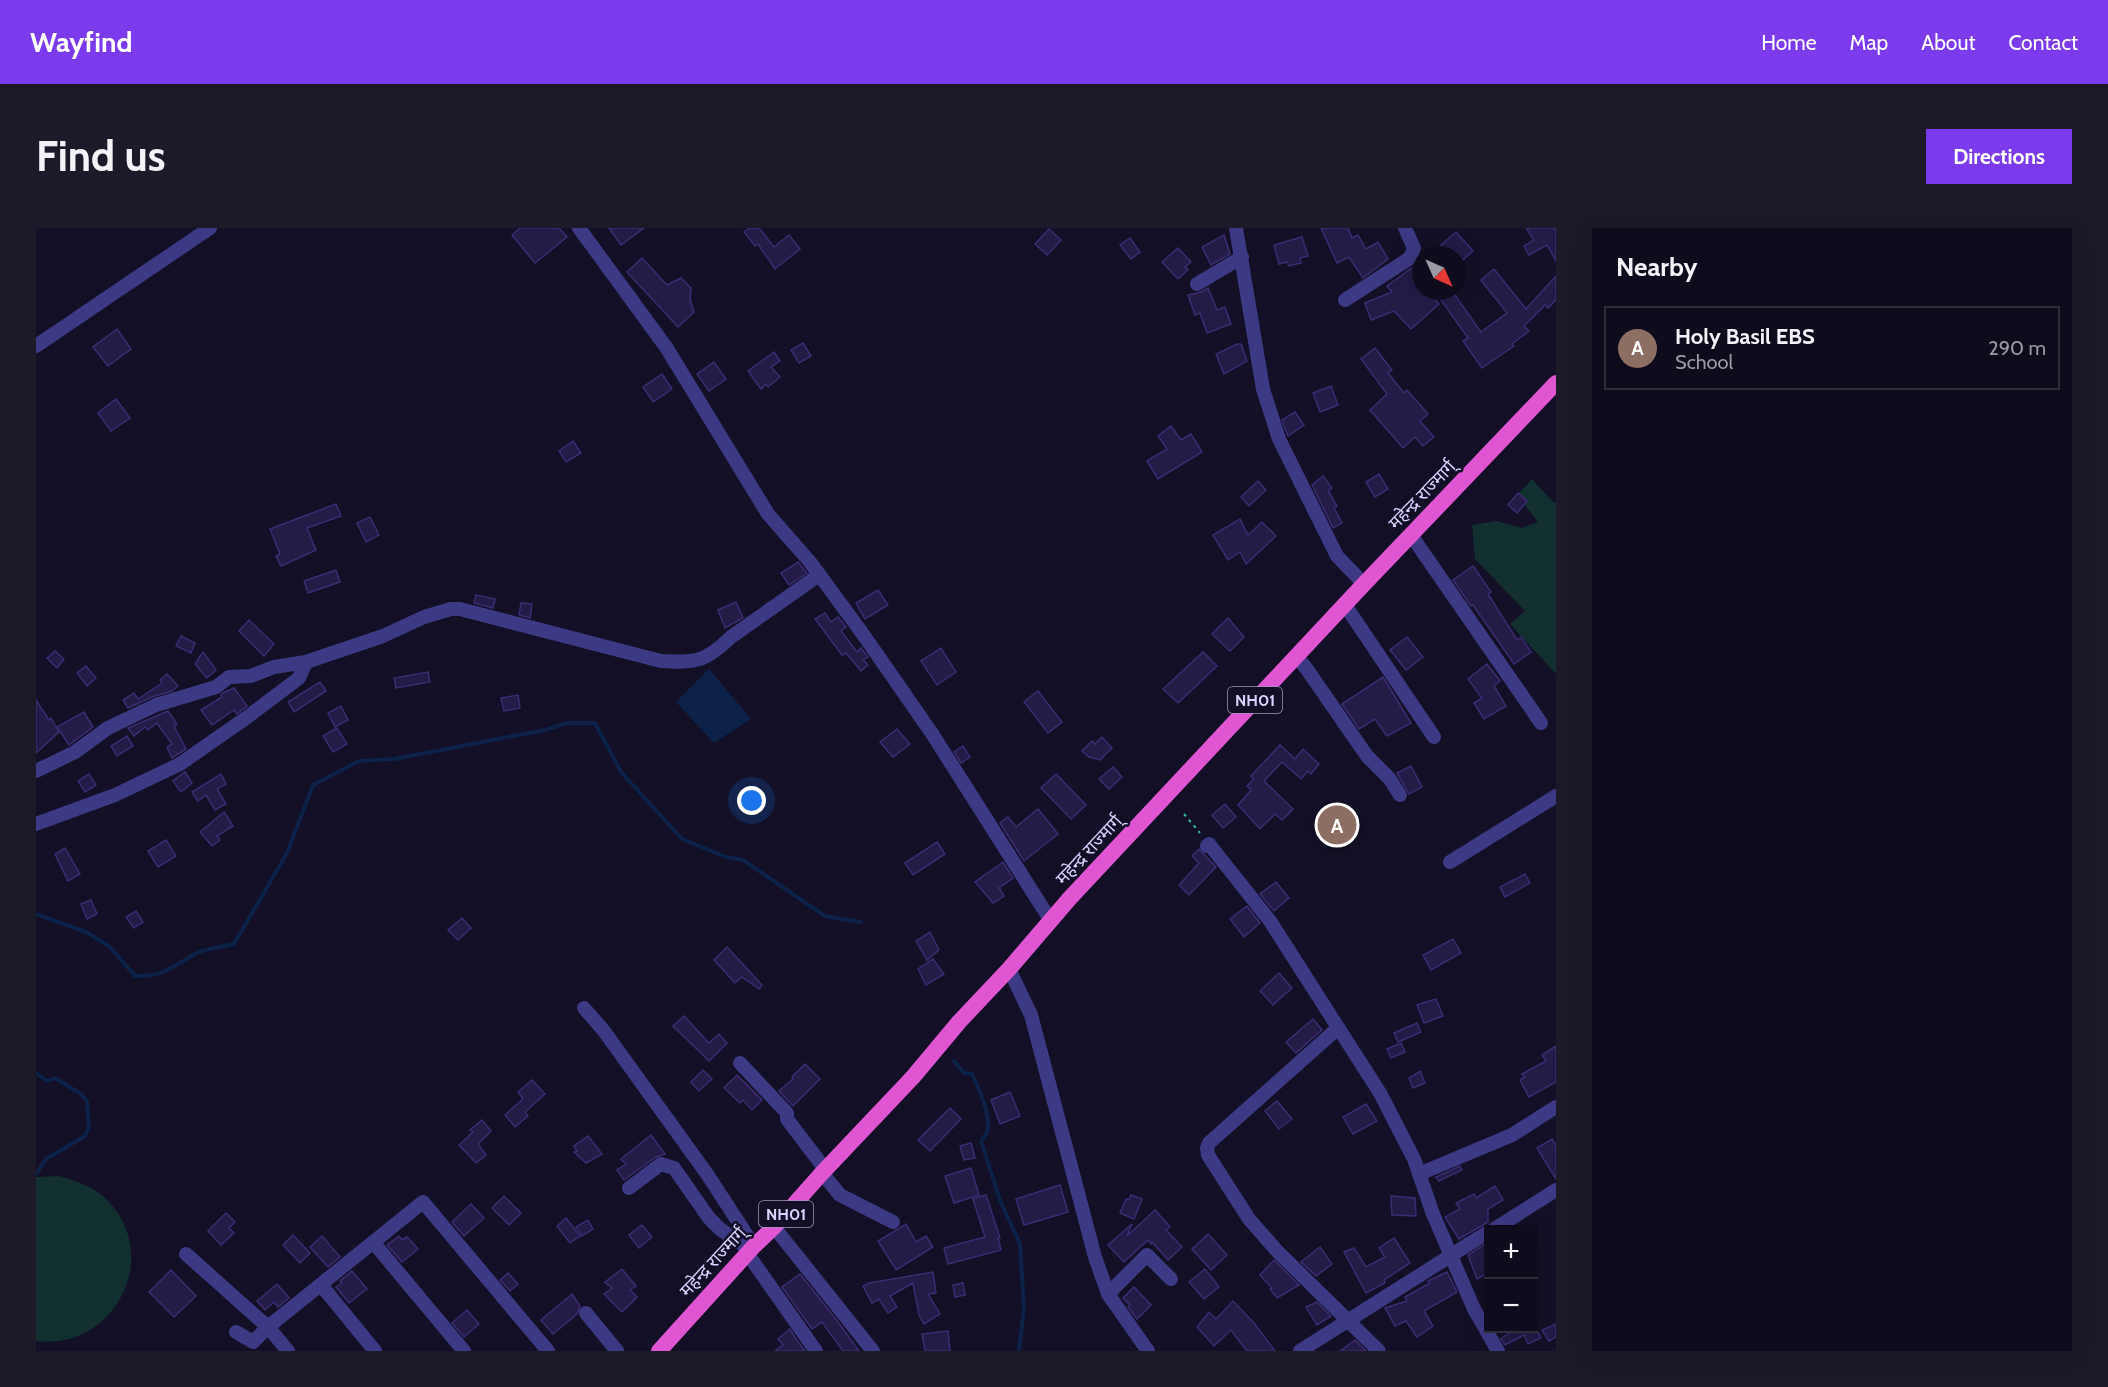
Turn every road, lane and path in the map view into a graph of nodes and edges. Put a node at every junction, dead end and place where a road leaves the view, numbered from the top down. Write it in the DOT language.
graph roads {
  1 [pos="210,228"];
  2 [pos="579,228"];
  3 [pos="1236,228"];
  4 [pos="1405,228"];
  5 [pos="1242,256"];
  6 [pos="1197,284"];
  7 [pos="1345,300"];
  8 [pos="36,346"];
  9 [pos="1556,383"];
  10 [pos="1411,535"];
  11 [pos="819,575"];
  12 [pos="1364,584"];
  13 [pos="1345,605"];
  14 [pos="1296,657"];
  15 [pos="306,662"];
  16 [pos="1541,723"];
  17 [pos="1434,737"];
  18 [pos="36,771"];
  19 [pos="1400,795"];
  20 [pos="1556,796"];
  21 [pos="1184,814"];
  22 [pos="36,824"];
  23 [pos="1208,845"];
  24 [pos="1450,862"];
  25 [pos="1051,921"];
  26 [pos="1009,969"];
  27 [pos="584,1008"];
  28 [pos="1338,1028"];
  29 [pos="741,1063"];
  30 [pos="1556,1107"];
  31 [pos="824,1171"];
  32 [pos="1419,1174"];
  33 [pos="629,1188"];
  34 [pos="1556,1190"];
  35 [pos="893,1222"];
  36 [pos="1501,1225"];
  37 [pos="774,1227"];
  38 [pos="1484,1235"];
  39 [pos="373,1242"];
  40 [pos="750,1250"];
  41 [pos="186,1254"];
  42 [pos="1451,1256"];
  43 [pos="1171,1278"];
  44 [pos="321,1285"];
  45 [pos="1108,1294"];
  46 [pos="586,1313"];
  47 [pos="1348,1321"];
  48 [pos="268,1327"];
  49 [pos="236,1332"];
  50 [pos="288,1351"];
  51 [pos="375,1351"];
  52 [pos="464,1351"];
  53 [pos="548,1351"];
  54 [pos="617,1351"];
  55 [pos="659,1351"];
  56 [pos="816,1351"];
  57 [pos="873,1351"];
  58 [pos="1148,1351"];
  59 [pos="1300,1351"];
  60 [pos="1378,1351"];
  61 [pos="1498,1351"];
  1 -- 8 [label="street"];
  2 -- 11 [label="street"];
  3 -- 5 [label="street"];
  4 -- 7 [label="street"];
  5 -- 6 [label="street"];
  5 -- 12 [label="street"];
  9 -- 10 [label="highway, महेन्द्र राज्मार्ग् / NH01"];
  10 -- 12 [label="highway, महेन्द्र राज्मार्ग् / NH01"];
  10 -- 16 [label="street"];
  11 -- 15 [label="street"];
  11 -- 25 [label="street"];
  12 -- 13 [label="highway, महेन्द्र राज्मार्ग् / NH01"];
  13 -- 14 [label="highway, महेन्द्र राज्मार्ग् / NH01"];
  13 -- 17 [label="street"];
  14 -- 19 [label="street"];
  14 -- 25 [label="highway, महेन्द्र राज्मार्ग् / NH01"];
  15 -- 18 [label="street"];
  15 -- 22 [label="street"];
  20 -- 24 [label="street"];
  21 -- 23 [label="path"];
  23 -- 28 [label="street"];
  25 -- 26 [label="highway, महेन्द्र राज्मार्ग् / NH01"];
  26 -- 31 [label="highway, महेन्द्र राज्मार्ग् / NH01"];
  26 -- 45 [label="street"];
  27 -- 40 [label="street"];
  28 -- 32 [label="street"];
  28 -- 47 [label="street"];
  29 -- 31 [label="street"];
  30 -- 32 [label="street"];
  31 -- 35 [label="street"];
  31 -- 37 [label="highway, महेन्द्र राज्मार्ग् / NH01"];
  32 -- 42 [label="street"];
  33 -- 40 [label="street"];
  34 -- 36 [label="street"];
  37 -- 40 [label="highway, महेन्द्र राज्मार्ग् / NH01"];
  37 -- 57 [label="street"];
  38 -- 42 [label="street"];
  39 -- 44 [label="street"];
  39 -- 52 [label="street"];
  39 -- 53 [label="street"];
  40 -- 55 [label="highway, महेन्द्र राज्मार्ग् / NH01"];
  40 -- 56 [label="street"];
  41 -- 48 [label="street"];
  42 -- 47 [label="street"];
  42 -- 61 [label="street"];
  43 -- 45 [label="street"];
  44 -- 48 [label="street"];
  44 -- 51 [label="street"];
  45 -- 58 [label="street"];
  46 -- 54 [label="street"];
  47 -- 59 [label="street"];
  47 -- 60 [label="street"];
  48 -- 49 [label="street"];
  48 -- 50 [label="street"];
}
